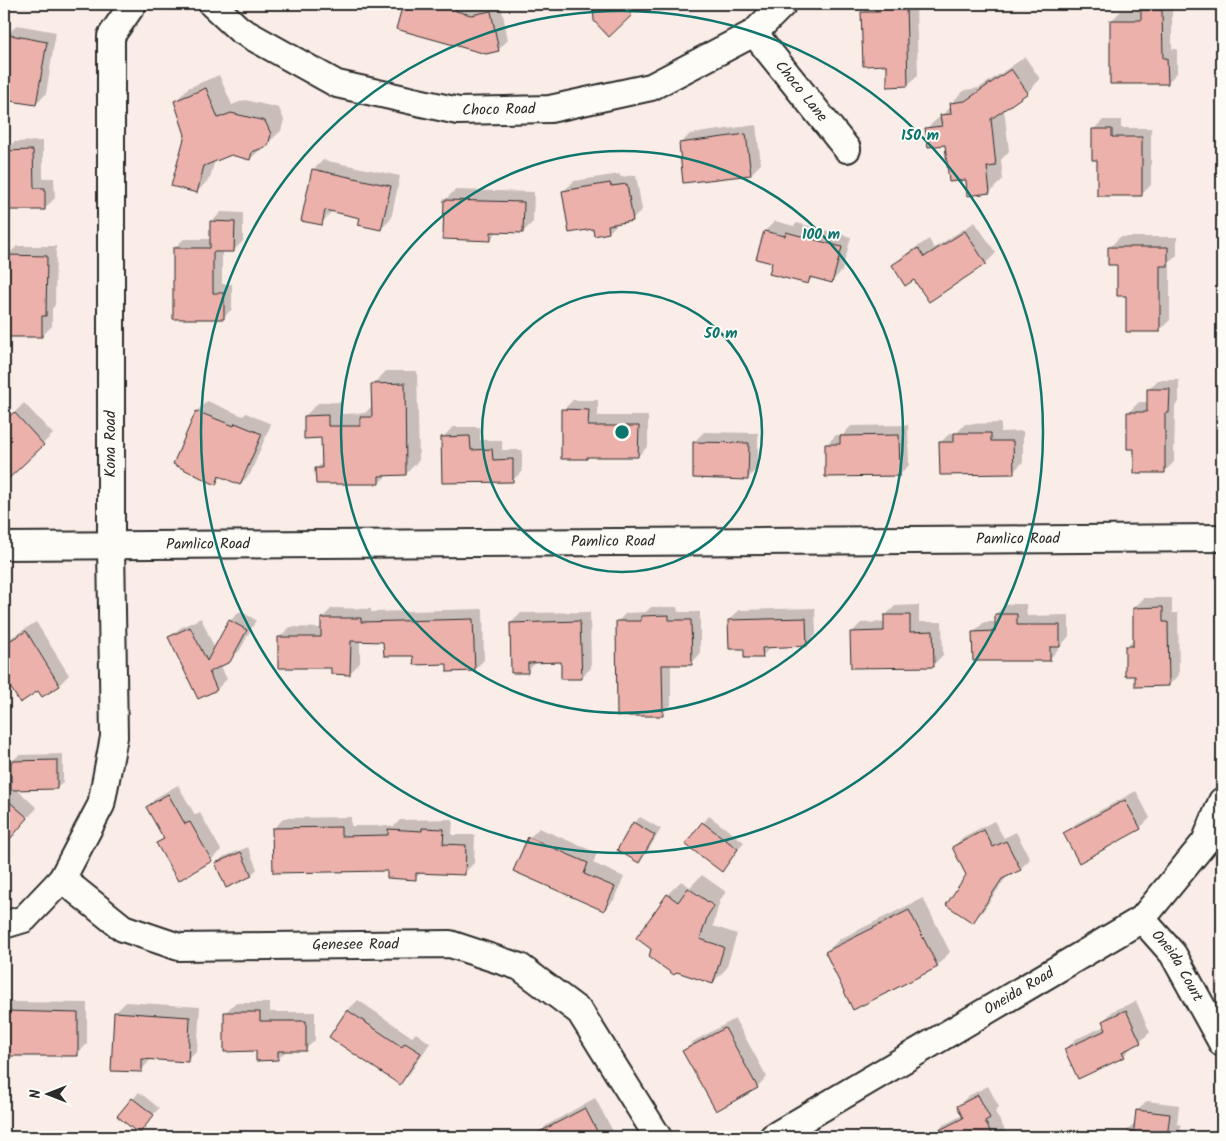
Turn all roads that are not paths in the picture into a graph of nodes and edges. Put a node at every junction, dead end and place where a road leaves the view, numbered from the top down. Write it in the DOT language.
graph roads {
  1 [pos="133,4"];
  2 [pos="212,4"];
  3 [pos="783,4"];
  4 [pos="754,33"];
  5 [pos="847,149"];
  6 [pos="1222,538"];
  7 [pos="4,546"];
  8 [pos="111,546"];
  9 [pos="1222,800"];
  10 [pos="62,879"];
  11 [pos="1142,919"];
  12 [pos="4,925"];
  13 [pos="1222,1043"];
  14 [pos="658,1137"];
  15 [pos="773,1137"];
  1 -- 8 [label="street, Kona Road"];
  2 -- 4 [label="street, Choco Road"];
  3 -- 4 [label="street, Choco Road"];
  4 -- 5 [label="street, Choco Lane"];
  6 -- 8 [label="street, Pamlico Road"];
  7 -- 8 [label="street, Pamlico Road"];
  8 -- 10 [label="street, Kona Road"];
  9 -- 11 [label="street, Oneida Road"];
  10 -- 12 [label="street"];
  10 -- 14 [label="street, Genesee Road"];
  11 -- 13 [label="street, Oneida Court"];
  11 -- 15 [label="street, Oneida Road"];
}
